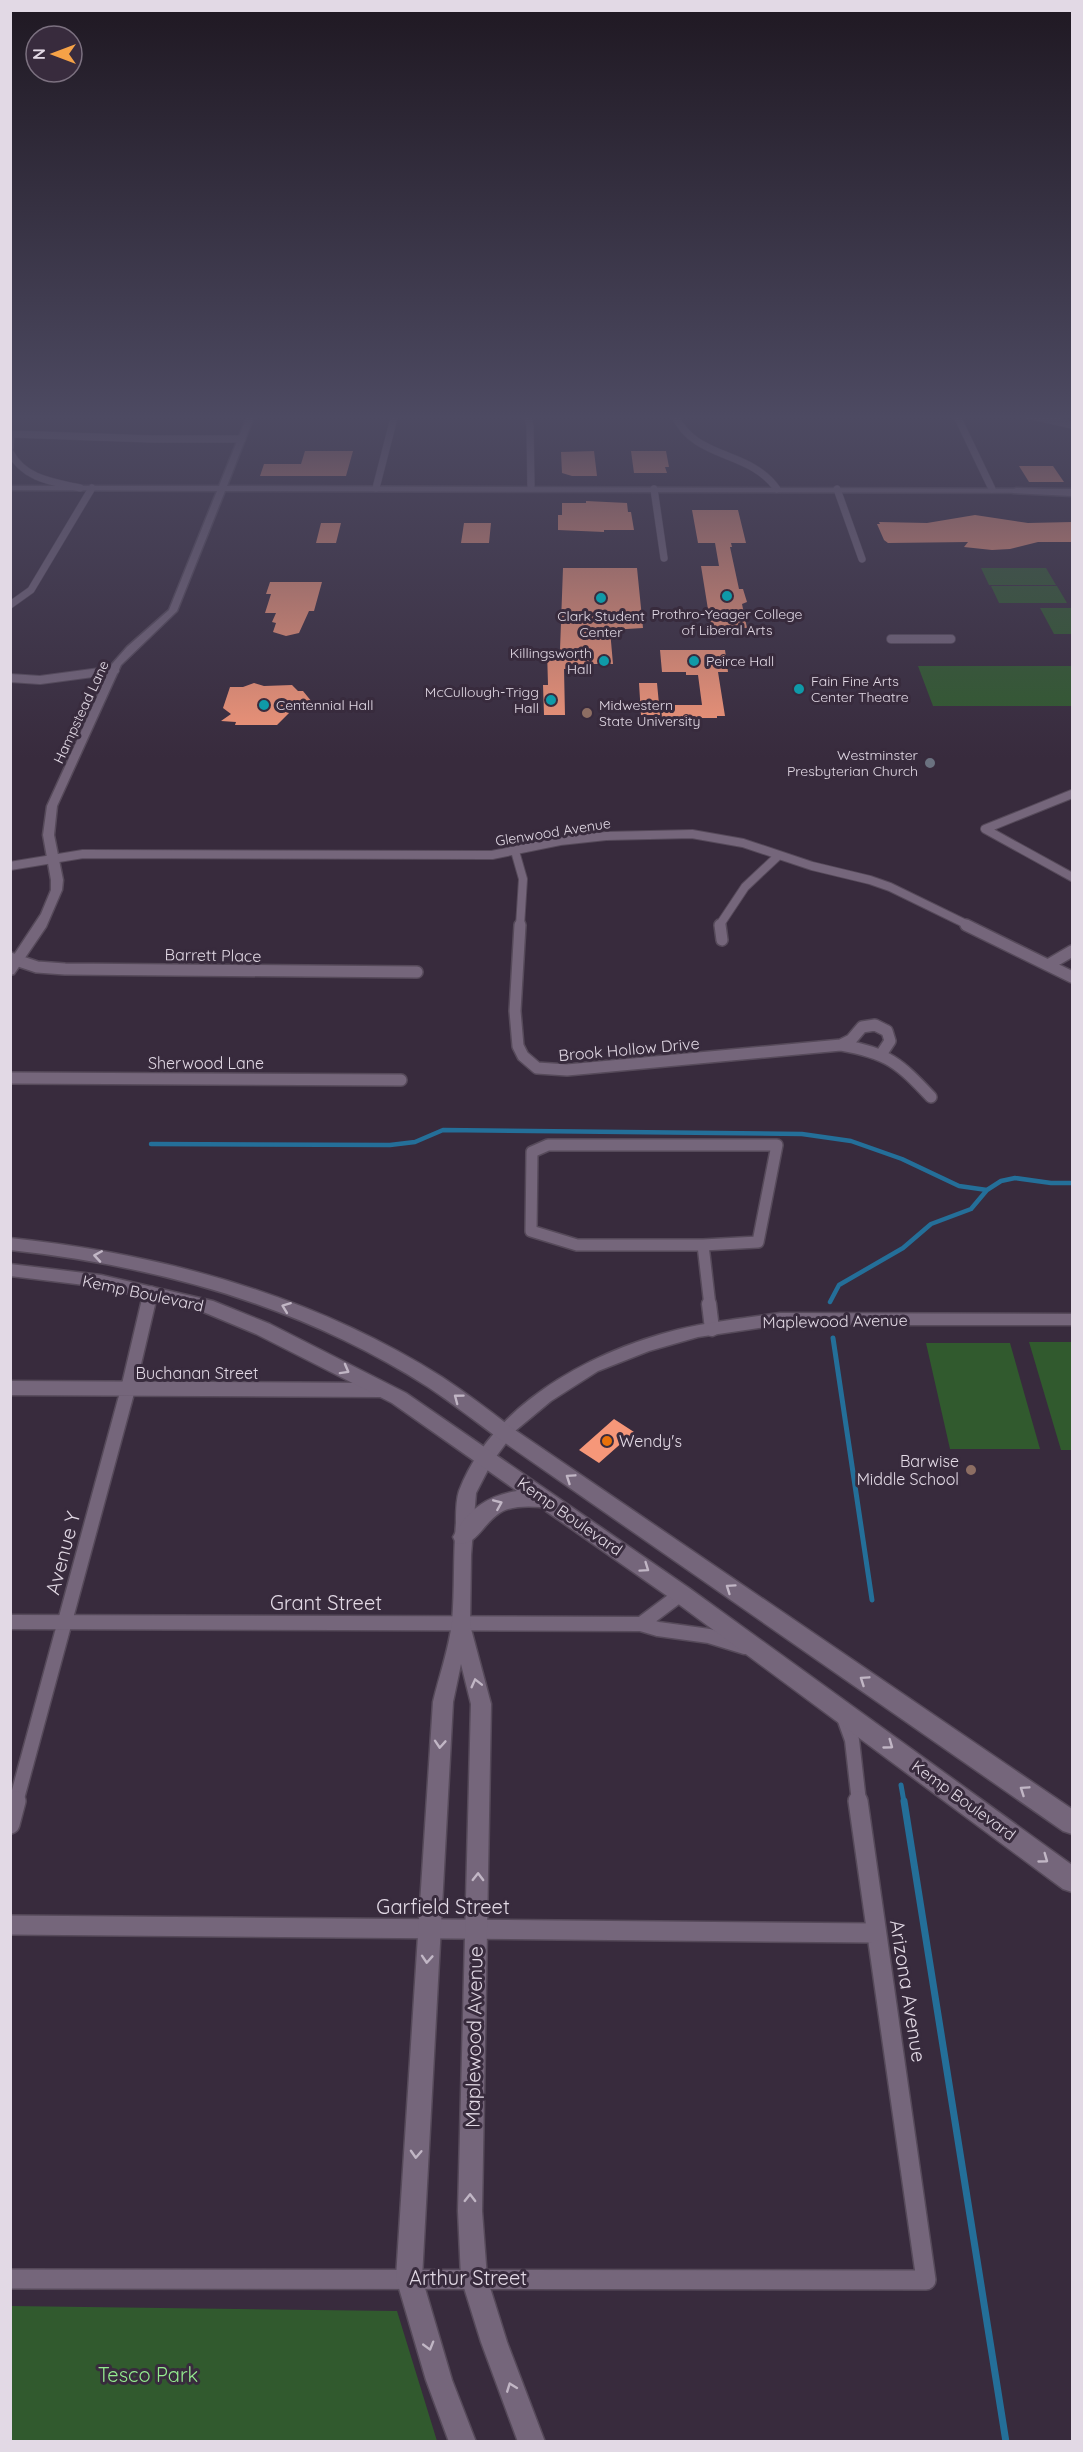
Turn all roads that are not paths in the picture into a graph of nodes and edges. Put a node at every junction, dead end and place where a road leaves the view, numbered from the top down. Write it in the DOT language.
graph roads {
  1 [pos="68,528"];
  2 [pos="206,528"];
  3 [pos="660,528"];
  4 [pos="851,528"];
  5 [pos="664,558"];
  6 [pos="862,559"];
  7 [pos="12,603"];
  8 [pos="891,639"];
  9 [pos="951,639"];
  10 [pos="115,670"];
  11 [pos="10,678"];
  12 [pos="1072,794"];
  13 [pos="515,851"];
  14 [pos="779,855"];
  15 [pos="52,860"];
  16 [pos="10,866"];
  17 [pos="1072,877"];
  18 [pos="722,940"];
  19 [pos="1072,951"];
  20 [pos="14,959"];
  21 [pos="1048,965"];
  22 [pos="10,970"];
  23 [pos="417,972"];
  24 [pos="1072,977"];
  25 [pos="841,1046"];
  26 [pos="882,1053"];
  27 [pos="10,1078"];
  28 [pos="401,1080"];
  29 [pos="931,1097"];
  30 [pos="10,1244"];
  31 [pos="703,1245"];
  32 [pos="163,1269"];
  33 [pos="10,1270"];
  34 [pos="151,1292"];
  35 [pos="1072,1320"];
  36 [pos="712,1329"];
  37 [pos="10,1388"];
  38 [pos="128,1389"];
  39 [pos="382,1390"];
  40 [pos="505,1433"];
  41 [pos="485,1458"];
  42 [pos="545,1499"];
  43 [pos="464,1537"];
  44 [pos="704,1570"];
  45 [pos="681,1594"];
  46 [pos="10,1622"];
  47 [pos="66,1622"];
  48 [pos="461,1624"];
  49 [pos="641,1624"];
  50 [pos="759,1651"];
  51 [pos="842,1711"];
  52 [pos="1072,1823"];
  53 [pos="10,1824"];
  54 [pos="1072,1880"];
  55 [pos="10,1925"];
  56 [pos="476,1929"];
  57 [pos="429,1930"];
  58 [pos="876,1933"];
  59 [pos="410,2278"];
  60 [pos="474,2278"];
  61 [pos="10,2279"];
  62 [pos="926,2280"];
  63 [pos="463,2442"];
  64 [pos="532,2442"];
  1 -- 7 [label="street"];
  2 -- 10 [label="street, Hampstead Lane"];
  3 -- 5 [label="street"];
  4 -- 6 [label="street"];
  8 -- 9 [label="street"];
  10 -- 11 [label="street"];
  10 -- 15 [label="street, Hampstead Lane"];
  12 -- 17 [label="street"];
  13 -- 14 [label="street, Glenwood Avenue"];
  13 -- 15 [label="street, Glenwood Avenue"];
  13 -- 25 [label="street, Brook Hollow Drive"];
  14 -- 18 [label="street"];
  14 -- 21 [label="street, Glenwood Avenue"];
  15 -- 16 [label="street, Glenwood Avenue"];
  15 -- 20 [label="street, Hampstead Lane"];
  19 -- 21 [label="street"];
  20 -- 22 [label="street, Hampstead Lane"];
  20 -- 23 [label="street, Barrett Place"];
  21 -- 24 [label="street, Glenwood Avenue"];
  25 -- 26 [label="street, Brook Hollow Drive"];
  25 -- 26 [label="street"];
  26 -- 29 [label="street, Brook Hollow Drive"];
  27 -- 28 [label="street, Sherwood Lane"];
  32 -- 30 [label="main road, Kemp Boulevard, one-way"];
  31 -- 31 [label="street"];
  31 -- 36 [label="street"];
  32 -- 34 [label="main road"];
  40 -- 32 [label="main road, Kemp Boulevard, one-way"];
  33 -- 34 [label="main road, Kemp Boulevard"];
  34 -- 38 [label="street, Avenue Y"];
  34 -- 39 [label="main road, Kemp Boulevard, one-way"];
  35 -- 36 [label="street, Maplewood Avenue"];
  36 -- 40 [label="street, Maplewood Avenue"];
  37 -- 38 [label="street, Buchanan Street"];
  38 -- 39 [label="street, Buchanan Street"];
  38 -- 47 [label="street, Avenue Y"];
  39 -- 41 [label="main road, Kemp Boulevard"];
  40 -- 41 [label="street, Maplewood Avenue"];
  44 -- 40 [label="main road, Kemp Boulevard, one-way"];
  41 -- 42 [label="main road, Kemp Boulevard"];
  41 -- 43 [label="street, Maplewood Avenue"];
  43 -- 42 [label="main road, one-way"];
  42 -- 45 [label="main road, Kemp Boulevard, one-way"];
  43 -- 48 [label="street, Maplewood Avenue"];
  44 -- 45 [label="main road"];
  52 -- 44 [label="main road, Kemp Boulevard, one-way"];
  45 -- 49 [label="street"];
  45 -- 50 [label="main road, Kemp Boulevard"];
  46 -- 47 [label="street, Grant Street"];
  47 -- 48 [label="street, Grant Street"];
  47 -- 53 [label="street, Avenue Y"];
  48 -- 49 [label="street, Grant Street"];
  56 -- 48 [label="street, Maplewood Avenue, one-way"];
  48 -- 57 [label="street, Maplewood Avenue, one-way"];
  49 -- 50 [label="street, Grant Street"];
  50 -- 51 [label="main road, Kemp Boulevard"];
  51 -- 54 [label="main road, Kemp Boulevard, one-way"];
  51 -- 58 [label="street, Arizona Avenue"];
  55 -- 57 [label="street, Garfield Street"];
  56 -- 57 [label="street, Garfield Street"];
  56 -- 58 [label="street, Garfield Street"];
  60 -- 56 [label="street, Maplewood Avenue, one-way"];
  57 -- 59 [label="street, Maplewood Avenue, one-way"];
  58 -- 62 [label="street, Arizona Avenue"];
  59 -- 60 [label="street, Arthur Street"];
  59 -- 61 [label="street, Arthur Street"];
  59 -- 63 [label="street, Maplewood Avenue, one-way"];
  60 -- 62 [label="street, Arthur Street"];
  64 -- 60 [label="street, Maplewood Avenue, one-way"];
}
